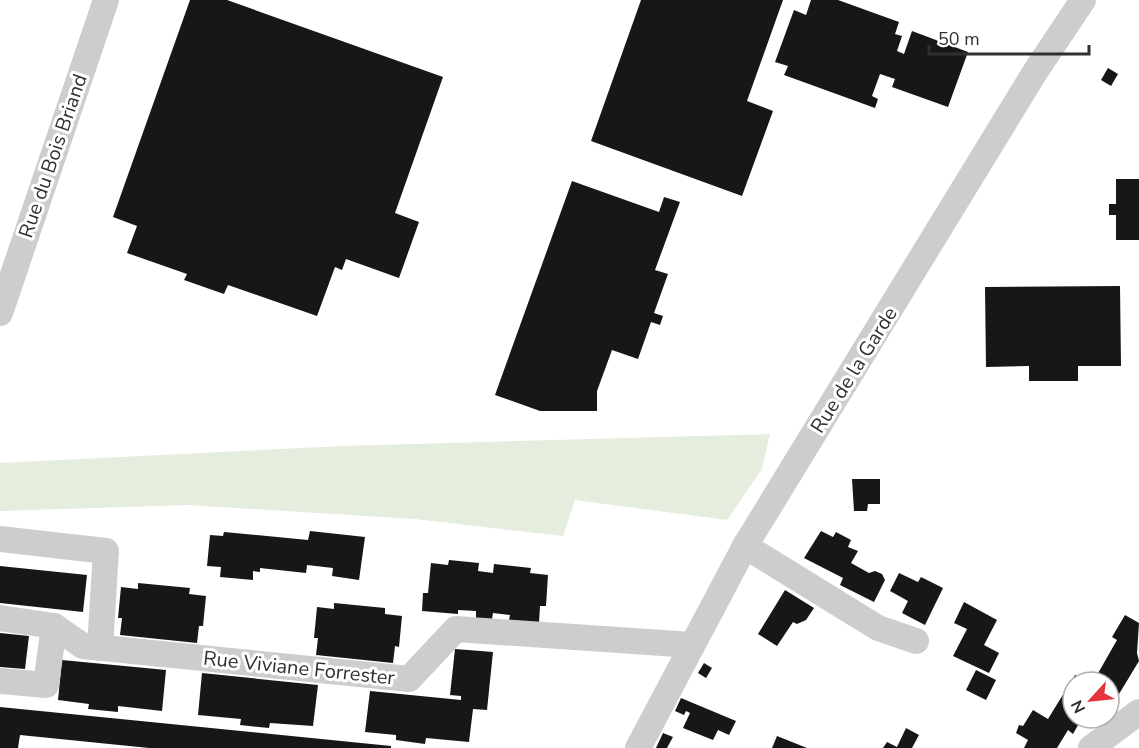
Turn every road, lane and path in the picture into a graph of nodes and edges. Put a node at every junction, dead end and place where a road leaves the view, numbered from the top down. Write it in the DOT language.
graph roads {
  1 [pos="106,0"];
  2 [pos="1083,0"];
  3 [pos="0,313"];
  4 [pos="0,539"];
  5 [pos="745,546"];
  6 [pos="0,618"];
  7 [pos="54,626"];
  8 [pos="916,641"];
  9 [pos="692,645"];
  10 [pos="100,648"];
  11 [pos="0,681"];
  12 [pos="1139,712"];
  13 [pos="638,748"];
  14 [pos="1091,748"];
  1 -- 3 [label="street, Rue du Bois Briand"];
  2 -- 5 [label="street, Rue de la Garde"];
  4 -- 10 [label="street"];
  5 -- 8 [label="street"];
  5 -- 9 [label="street, Rue de la Garde"];
  6 -- 7 [label="street, Rue Viviane Forrester"];
  7 -- 10 [label="street, Rue Viviane Forrester"];
  7 -- 11 [label="street"];
  9 -- 10 [label="street, Rue Viviane Forrester"];
  9 -- 13 [label="street, Rue de la Garde"];
  12 -- 14 [label="street"];
}
